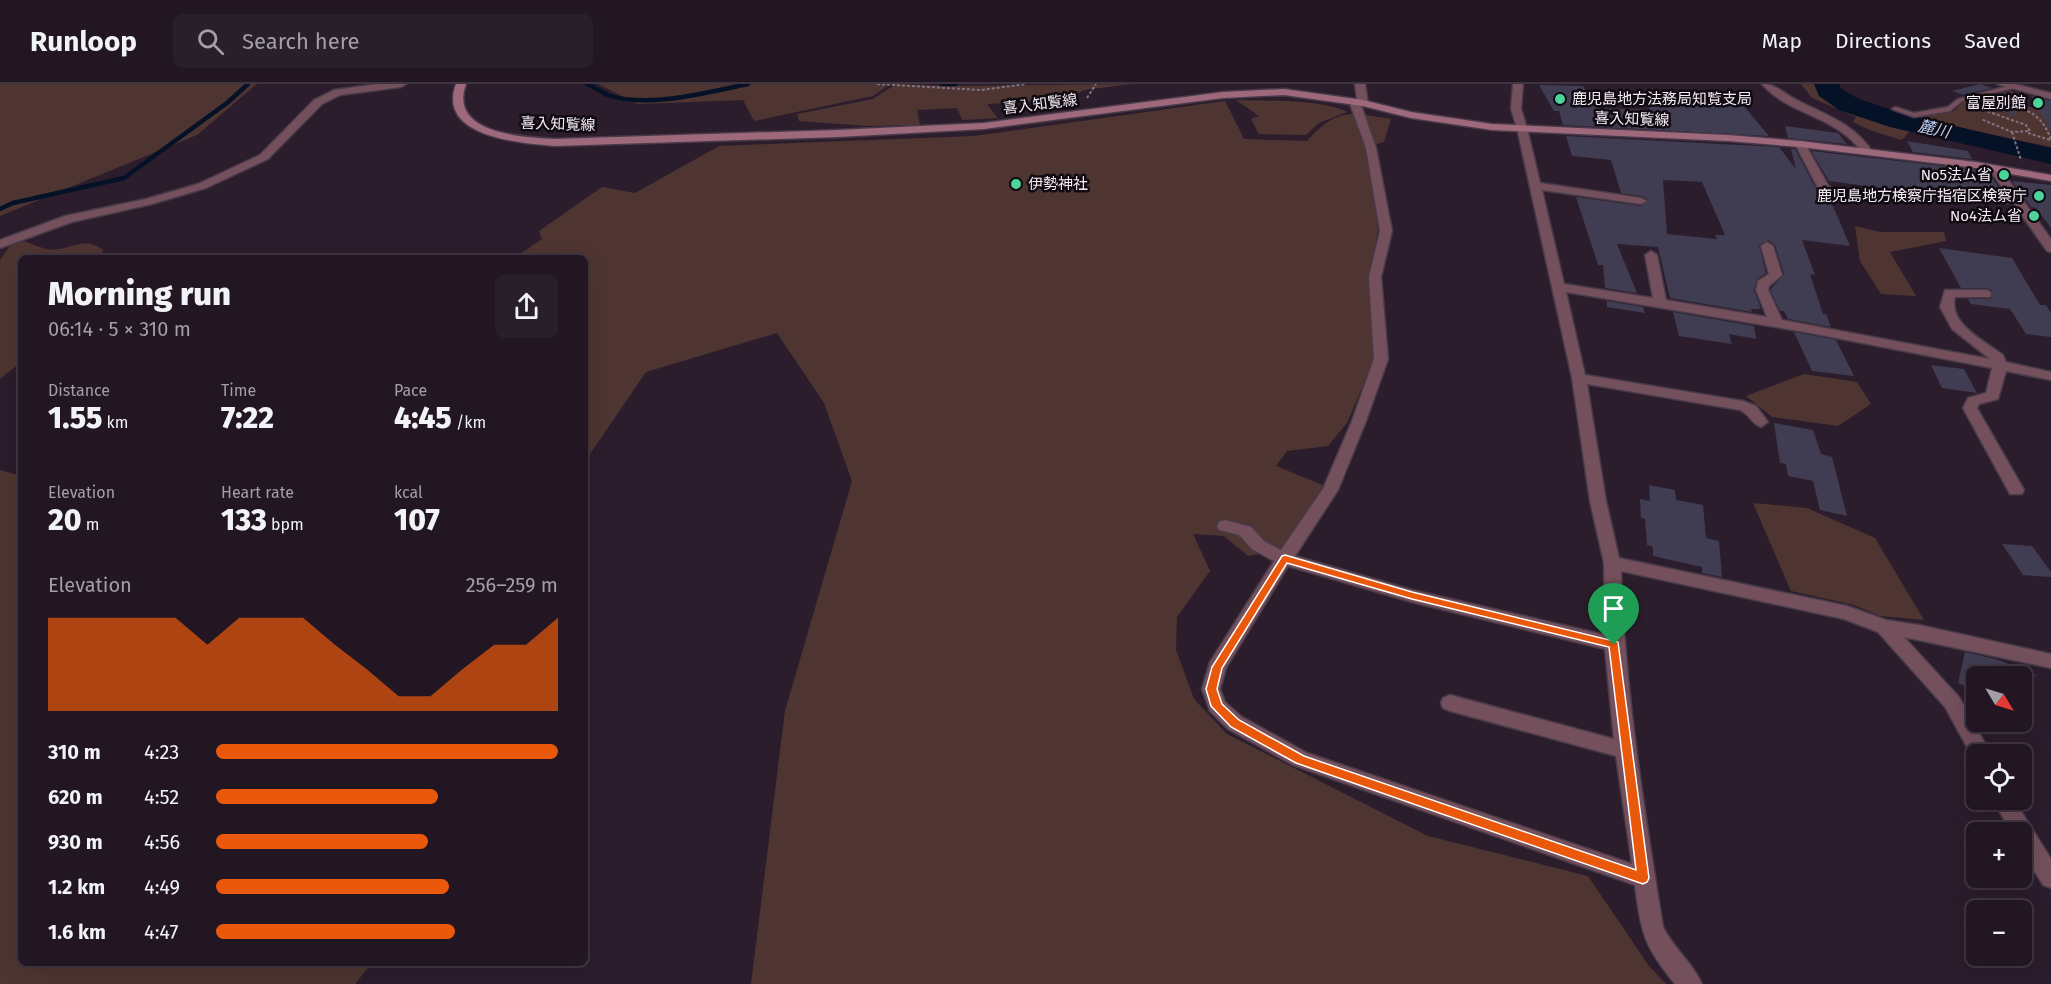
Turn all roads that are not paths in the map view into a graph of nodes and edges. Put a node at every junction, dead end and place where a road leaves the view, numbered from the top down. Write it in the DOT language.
graph roads {
  1 [pos="401,84"];
  2 [pos="461,84"];
  3 [pos="1360,84"];
  4 [pos="1518,84"];
  5 [pos="1767,84"];
  6 [pos="2007,86"];
  7 [pos="2051,96"];
  8 [pos="1359,102"];
  9 [pos="1895,109"];
  10 [pos="1522,128"];
  11 [pos="1800,144"];
  12 [pos="1867,151"];
  13 [pos="1995,169"];
  14 [pos="2051,178"];
  15 [pos="1535,186"];
  16 [pos="1831,195"];
  17 [pos="1641,201"];
  18 [pos="0,244"];
  19 [pos="1767,246"];
  20 [pos="2051,248"];
  21 [pos="1651,255"];
  22 [pos="1558,287"];
  23 [pos="1985,294"];
  24 [pos="1660,303"];
  25 [pos="1776,322"];
  26 [pos="2000,365"];
  27 [pos="2051,376"];
  28 [pos="1579,378"];
  29 [pos="1761,422"];
  30 [pos="2016,490"];
  31 [pos="1225,526"];
  32 [pos="1285,559"];
  33 [pos="1612,563"];
  34 [pos="1884,627"];
  35 [pos="1614,645"];
  36 [pos="2051,662"];
  37 [pos="1450,703"];
  38 [pos="1976,744"];
  39 [pos="1625,750"];
  40 [pos="2032,849"];
  41 [pos="1643,878"];
  42 [pos="2051,878"];
  43 [pos="1690,984"];
  1 -- 18 [label="street"];
  2 -- 8 [label="main road, 喜入知覧線"];
  3 -- 8 [label="street"];
  4 -- 10 [label="street"];
  5 -- 12 [label="street"];
  6 -- 7 [label="street"];
  6 -- 9 [label="lane"];
  8 -- 10 [label="main road, 喜入知覧線"];
  8 -- 32 [label="street"];
  10 -- 11 [label="main road, 喜入知覧線"];
  10 -- 15 [label="street"];
  11 -- 12 [label="main road, 喜入知覧線"];
  11 -- 16 [label="street"];
  12 -- 13 [label="main road, 喜入知覧線"];
  13 -- 14 [label="main road, 喜入知覧線"];
  13 -- 20 [label="street"];
  15 -- 17 [label="street"];
  15 -- 22 [label="street"];
  19 -- 25 [label="street"];
  21 -- 24 [label="street"];
  22 -- 24 [label="street"];
  22 -- 28 [label="street"];
  23 -- 26 [label="street"];
  24 -- 25 [label="street"];
  25 -- 26 [label="street"];
  26 -- 27 [label="street"];
  26 -- 30 [label="street"];
  28 -- 29 [label="street"];
  28 -- 33 [label="street"];
  31 -- 32 [label="street"];
  32 -- 35 [label="street"];
  32 -- 41 [label="street"];
  33 -- 34 [label="street"];
  33 -- 35 [label="street"];
  34 -- 36 [label="street"];
  34 -- 38 [label="street"];
  35 -- 39 [label="street"];
  37 -- 39 [label="street"];
  39 -- 41 [label="street"];
  40 -- 42 [label="street"];
  41 -- 43 [label="street"];
}
